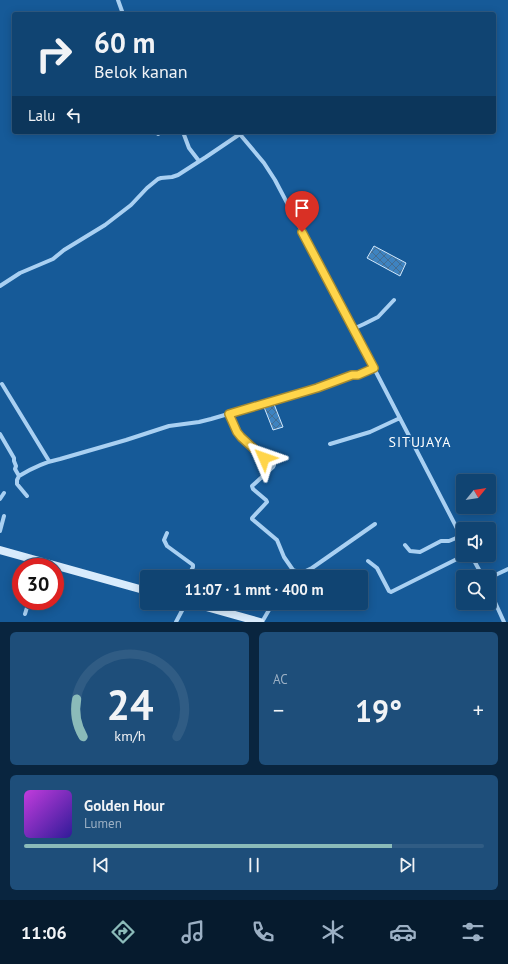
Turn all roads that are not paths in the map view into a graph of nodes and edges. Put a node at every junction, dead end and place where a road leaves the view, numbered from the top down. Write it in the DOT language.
graph roads {
  1 [pos="118,0"];
  2 [pos="122,12"];
  3 [pos="184,134"];
  4 [pos="238,134"];
  5 [pos="240,134"];
  6 [pos="199,161"];
  7 [pos="0,286"];
  8 [pos="394,300"];
  9 [pos="353,329"];
  10 [pos="374,368"];
  11 [pos="2,384"];
  12 [pos="229,414"];
  13 [pos="400,418"];
  14 [pos="0,434"];
  15 [pos="330,444"];
  16 [pos="49,461"];
  17 [pos="19,476"];
  18 [pos="4,493"];
  19 [pos="28,496"];
  20 [pos="0,499"];
  21 [pos="4,516"];
  22 [pos="1,524"];
  23 [pos="375,524"];
  24 [pos="456,526"];
  25 [pos="0,531"];
  26 [pos="167,533"];
  27 [pos="456,539"];
  28 [pos="405,546"];
  29 [pos="0,550"];
  30 [pos="23,558"];
  31 [pos="456,559"];
  32 [pos="368,561"];
  33 [pos="508,569"];
  34 [pos="64,570"];
  35 [pos="192,570"];
  36 [pos="293,570"];
  37 [pos="308,570"];
  38 [pos="496,575"];
  39 [pos="140,588"];
  40 [pos="496,604"];
  41 [pos="26,610"];
  42 [pos="182,610"];
  43 [pos="217,610"];
  44 [pos="269,610"];
  45 [pos="25,614"];
  46 [pos="176,622"];
  47 [pos="261,622"];
  48 [pos="504,622"];
  1 -- 2 [label="street"];
  3 -- 6 [label="street"];
  4 -- 6 [label="street"];
  5 -- 9 [label="street"];
  6 -- 7 [label="street"];
  8 -- 9 [label="street"];
  9 -- 10 [label="street"];
  10 -- 12 [label="street"];
  10 -- 13 [label="street"];
  11 -- 16 [label="street"];
  12 -- 16 [label="street"];
  12 -- 36 [label="street"];
  13 -- 15 [label="street"];
  13 -- 24 [label="street"];
  14 -- 17 [label="street"];
  16 -- 17 [label="street"];
  17 -- 19 [label="street"];
  18 -- 20 [label="street"];
  21 -- 22 [label="street"];
  22 -- 25 [label="street"];
  23 -- 37 [label="street"];
  26 -- 35 [label="street"];
  27 -- 28 [label="street"];
  29 -- 30 [label="main road"];
  31 -- 32 [label="street"];
  33 -- 38 [label="street"];
  34 -- 39 [label="main road"];
  40 -- 48 [label="street"];
  41 -- 45 [label="street"];
  42 -- 46 [label="street"];
  43 -- 47 [label="main road"];
  44 -- 47 [label="street"];
}
